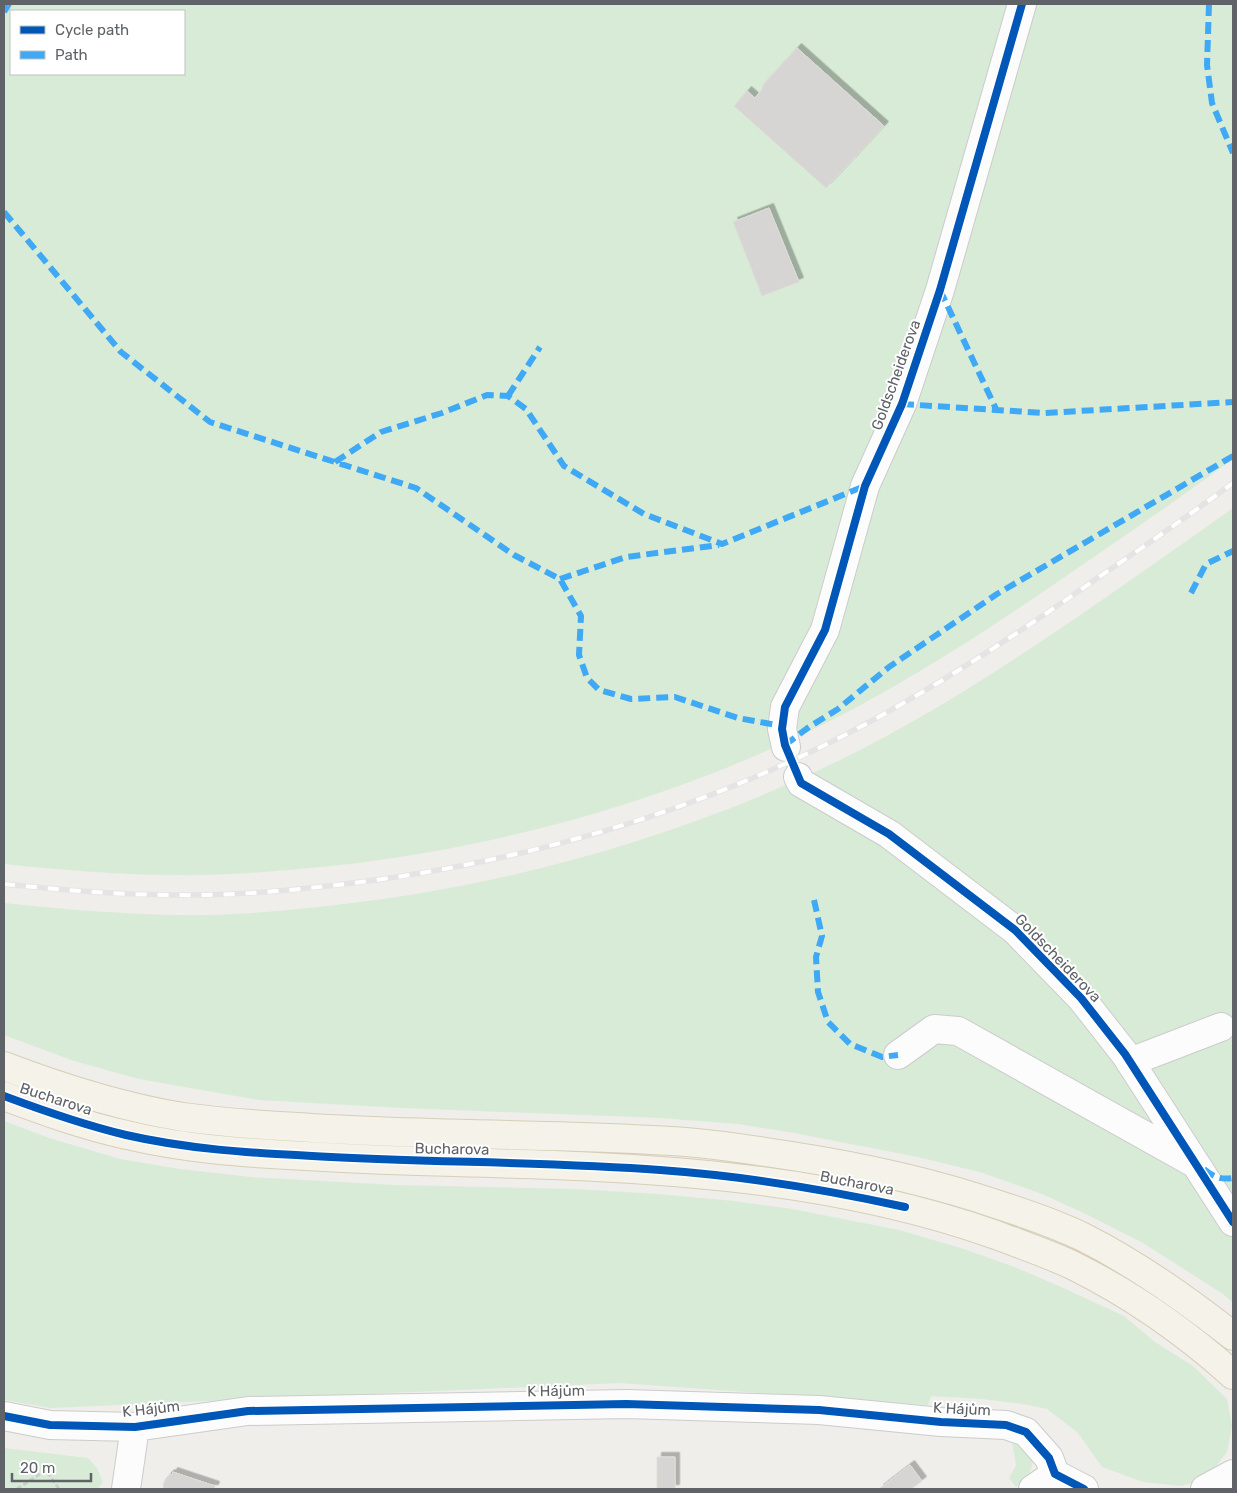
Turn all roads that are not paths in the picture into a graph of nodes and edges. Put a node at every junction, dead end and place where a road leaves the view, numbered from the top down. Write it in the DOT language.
graph roads {
  1 [pos="1022,4"];
  2 [pos="786,747"];
  3 [pos="798,777"];
  4 [pos="1221,1027"];
  5 [pos="898,1055"];
  6 [pos="1130,1062"];
  7 [pos="4,1066"];
  8 [pos="4,1096"];
  9 [pos="1198,1165"];
  10 [pos="1233,1222"];
  11 [pos="1233,1336"];
  12 [pos="1233,1375"];
  13 [pos="4,1416"];
  14 [pos="134,1434"];
  15 [pos="1055,1474"];
  16 [pos="107,1489"];
  17 [pos="126,1489"];
  18 [pos="1033,1489"];
  19 [pos="1084,1489"];
  1 -- 2 [label="street, Goldscheiderova"];
  3 -- 6 [label="street, Goldscheiderova"];
  4 -- 6 [label="street"];
  5 -- 9 [label="street"];
  6 -- 9 [label="street, Goldscheiderova"];
  7 -- 11 [label="main road, Bucharova"];
  8 -- 12 [label="main road, Bucharova"];
  9 -- 10 [label="street, Goldscheiderova"];
  13 -- 14 [label="street, K Hájům"];
  14 -- 15 [label="street, K Hájům"];
  14 -- 16 [label="street"];
  14 -- 17 [label="street"];
  15 -- 18 [label="street"];
  15 -- 19 [label="street"];
}
